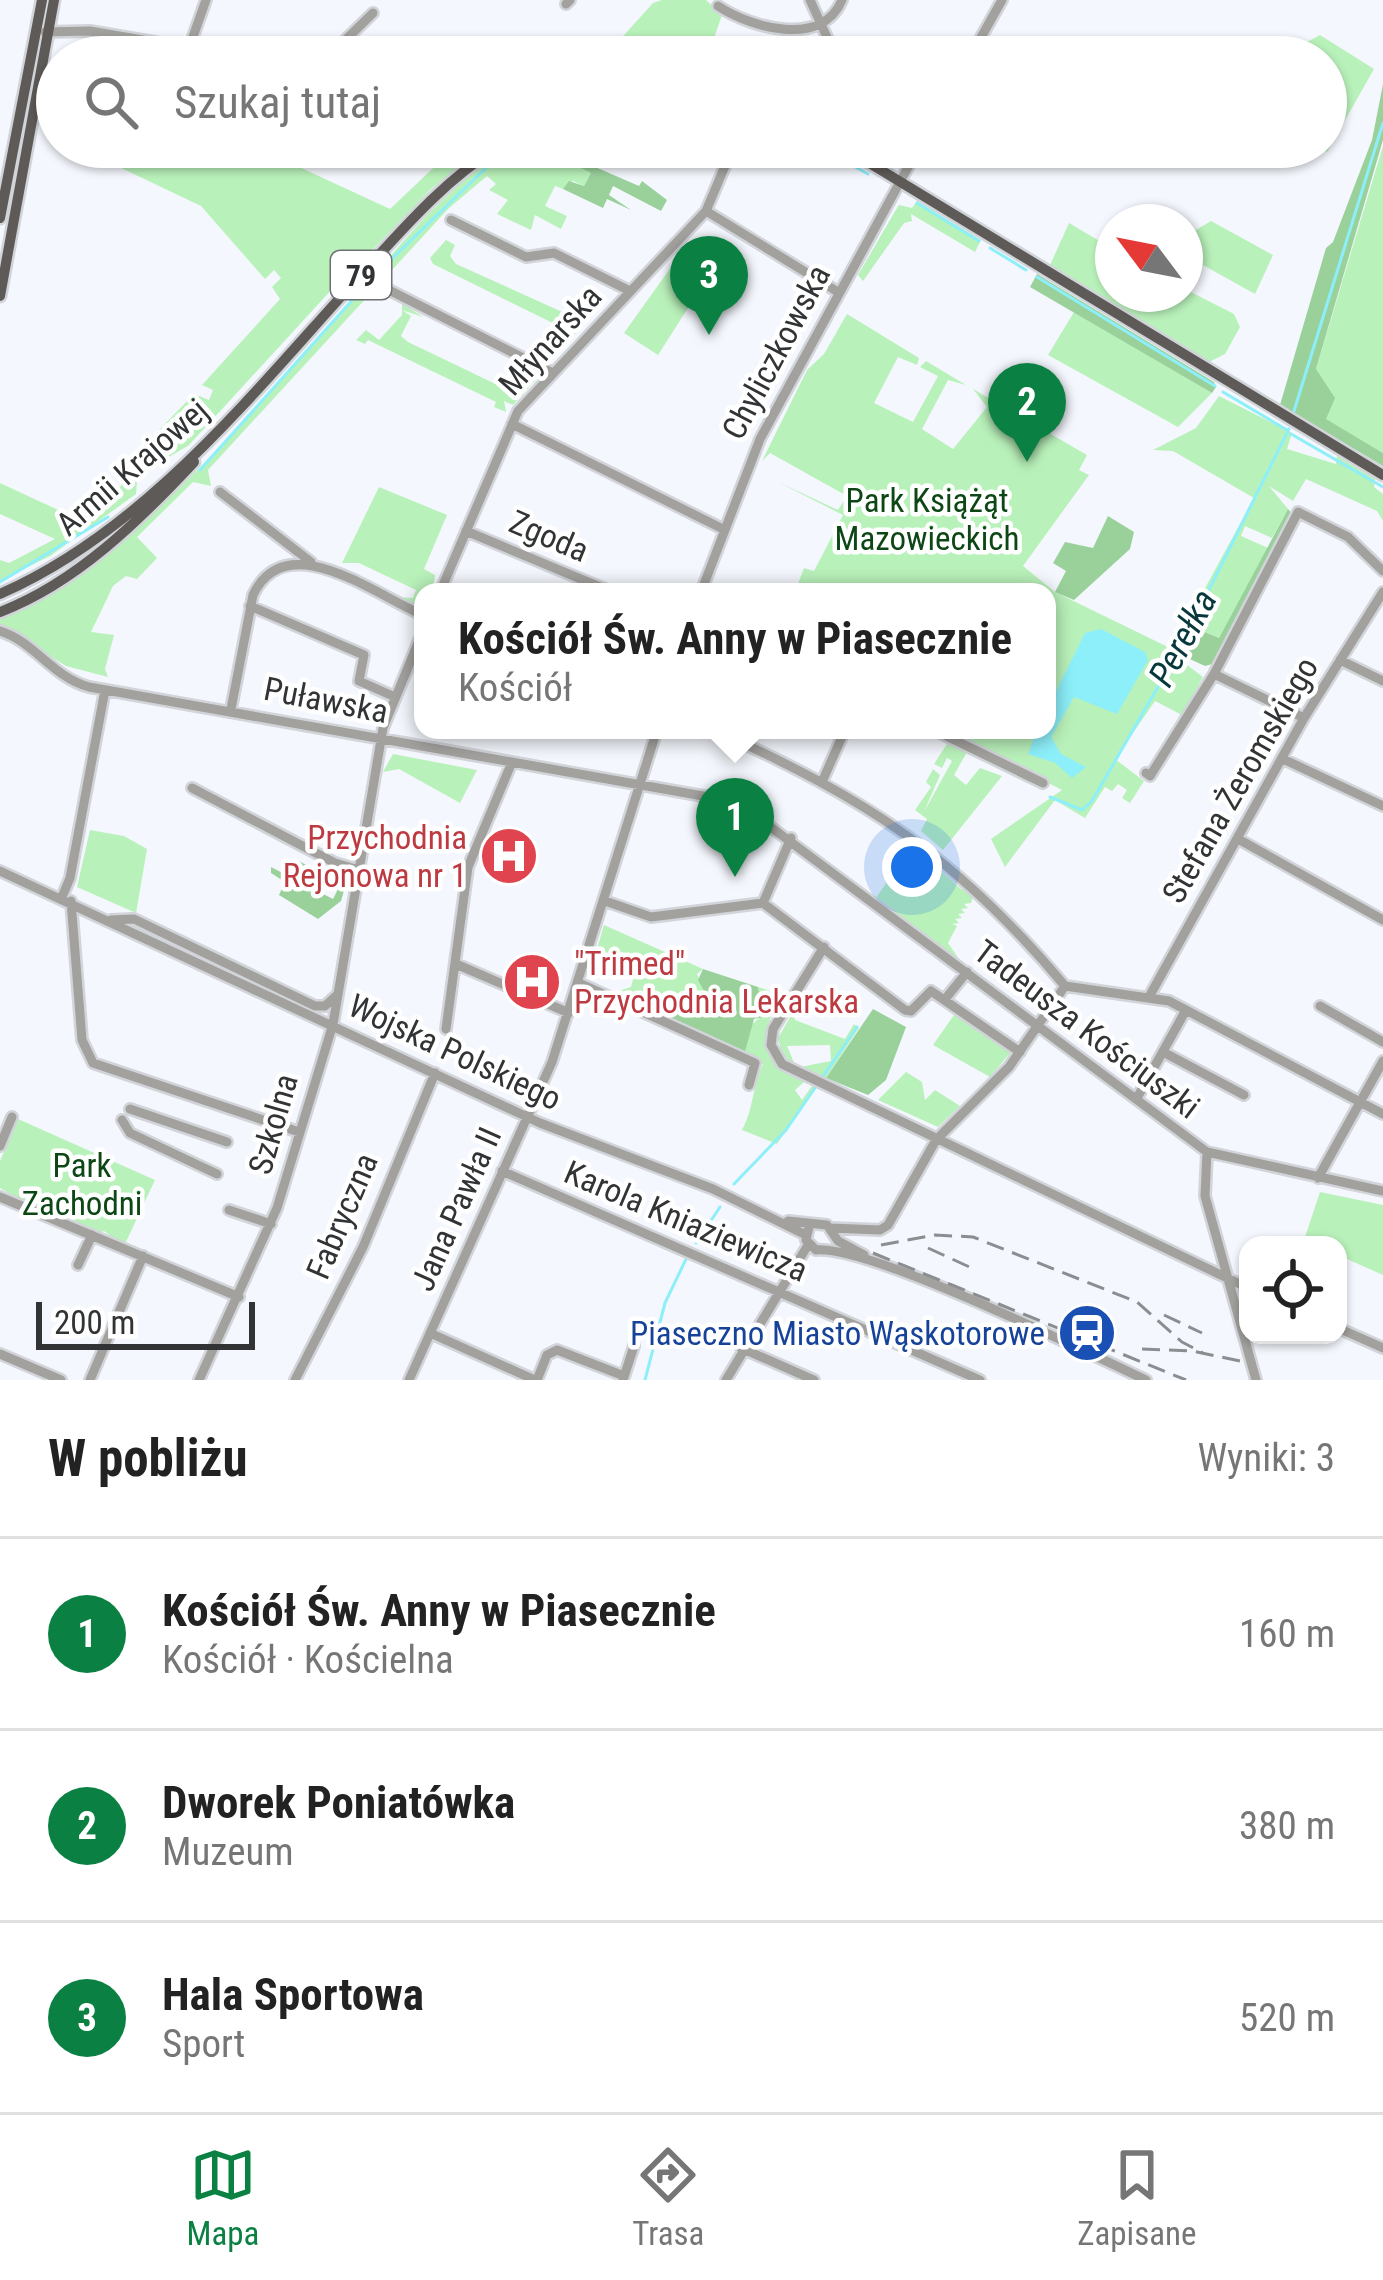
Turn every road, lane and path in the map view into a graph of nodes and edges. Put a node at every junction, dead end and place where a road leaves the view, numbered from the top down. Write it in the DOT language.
graph roads {
  1 [pos="42,0"];
  2 [pos="54,0"];
  3 [pos="206,0"];
  4 [pos="810,0"];
  5 [pos="842,0"];
  6 [pos="1002,0"];
  7 [pos="718,6"];
  8 [pos="373,13"];
  9 [pos="820,23"];
  10 [pos="41,32"];
  11 [pos="40,36"];
  12 [pos="40,36"];
  13 [pos="123,36"];
  14 [pos="195,36"];
  15 [pos="349,36"];
  16 [pos="826,36"];
  17 [pos="982,36"];
  18 [pos="36,55"];
  19 [pos="36,64"];
  20 [pos="472,168"];
  21 [pos="725,168"];
  22 [pos="876,168"];
  23 [pos="906,168"];
  24 [pos="898,182"];
  25 [pos="706,211"];
  26 [pos="0,218"];
  27 [pos="451,220"];
  28 [pos="387,289"];
  29 [pos="630,292"];
  30 [pos="838,292"];
  31 [pos="0,296"];
  32 [pos="553,373"];
  33 [pos="235,413"];
  34 [pos="512,424"];
  35 [pos="1383,475"];
  36 [pos="220,492"];
  37 [pos="722,529"];
  38 [pos="466,530"];
  39 [pos="292,544"];
  40 [pos="287,564"];
  41 [pos="315,565"];
  42 [pos="1383,572"];
  43 [pos="444,583"];
  44 [pos="590,583"];
  45 [pos="704,583"];
  46 [pos="1383,592"];
  47 [pos="0,594"];
  48 [pos="250,606"];
  49 [pos="414,610"];
  50 [pos="0,612"];
  51 [pos="0,631"];
  52 [pos="414,652"];
  53 [pos="1340,660"];
  54 [pos="1214,674"];
  55 [pos="1383,681"];
  56 [pos="105,690"];
  57 [pos="395,697"];
  58 [pos="231,709"];
  59 [pos="1304,718"];
  60 [pos="383,737"];
  61 [pos="654,739"];
  62 [pos="734,739"];
  63 [pos="841,739"];
  64 [pos="953,739"];
  65 [pos="1282,759"];
  66 [pos="512,762"];
  67 [pos="1146,773"];
  68 [pos="822,782"];
  69 [pos="1043,783"];
  70 [pos="640,785"];
  71 [pos="192,788"];
  72 [pos="1383,806"];
  73 [pos="790,838"];
  74 [pos="1240,840"];
  75 [pos="359,870"];
  76 [pos="3,872"];
  77 [pos="66,899"];
  78 [pos="605,901"];
  79 [pos="764,903"];
  80 [pos="111,920"];
  81 [pos="1383,920"];
  82 [pos="824,947"];
  83 [pos="456,964"];
  84 [pos="967,972"];
  85 [pos="579,983"];
  86 [pos="1065,986"];
  87 [pos="338,995"];
  88 [pos="1149,997"];
  89 [pos="946,998"];
  90 [pos="1319,1006"];
  91 [pos="1186,1010"];
  92 [pos="569,1013"];
  93 [pos="333,1024"];
  94 [pos="1039,1026"];
  95 [pos="446,1029"];
  96 [pos="1383,1042"];
  97 [pos="1020,1052"];
  98 [pos="1163,1052"];
  99 [pos="1383,1061"];
  100 [pos="436,1072"];
  101 [pos="749,1085"];
  102 [pos="1244,1095"];
  103 [pos="1137,1098"];
  104 [pos="1359,1103"];
  105 [pos="130,1109"];
  106 [pos="1383,1114"];
  107 [pos="13,1117"];
  108 [pos="527,1117"];
  109 [pos="122,1120"];
  110 [pos="299,1132"];
  111 [pos="936,1139"];
  112 [pos="227,1142"];
  113 [pos="0,1146"];
  114 [pos="1207,1152"];
  115 [pos="1229,1161"];
  116 [pos="502,1171"];
  117 [pos="1208,1173"];
  118 [pos="217,1174"];
  119 [pos="1318,1178"];
  120 [pos="1383,1191"];
  121 [pos="0,1197"];
  122 [pos="229,1210"];
  123 [pos="271,1223"];
  124 [pos="870,1230"];
  125 [pos="832,1232"];
  126 [pos="92,1235"];
  127 [pos="813,1241"];
  128 [pos="860,1252"];
  129 [pos="143,1256"];
  130 [pos="78,1265"];
  131 [pos="880,1266"];
  132 [pos="1226,1277"];
  133 [pos="1239,1284"];
  134 [pos="779,1290"];
  135 [pos="239,1297"];
  136 [pos="1347,1332"];
  137 [pos="430,1334"];
  138 [pos="634,1346"];
  139 [pos="741,1348"];
  140 [pos="1383,1348"];
  141 [pos="0,1354"];
  142 [pos="623,1378"];
  143 [pos="61,1380"];
  144 [pos="90,1380"];
  145 [pos="199,1380"];
  146 [pos="296,1380"];
  147 [pos="410,1380"];
  148 [pos="536,1380"];
  149 [pos="726,1380"];
  150 [pos="814,1380"];
  151 [pos="980,1380"];
  152 [pos="1146,1380"];
  153 [pos="1256,1380"];
  1 -- 10 [label="main road"];
  2 -- 10 [label="main road"];
  3 -- 14 [label="street"];
  4 -- 9 [label="street"];
  5 -- 9 [label="street"];
  6 -- 17 [label="street"];
  7 -- 9 [label="street"];
  8 -- 15 [label="street"];
  9 -- 16 [label="street"];
  10 -- 11 [label="main road"];
  10 -- 12 [label="main road"];
  10 -- 13 [label="street"];
  18 -- 26 [label="main road"];
  19 -- 31 [label="main road"];
  20 -- 33 [label="main road, Armii Krajowej / 79"];
  21 -- 25 [label="street, Młynarska"];
  22 -- 24 [label="main road"];
  23 -- 24 [label="street, Chyliczkowska"];
  24 -- 30 [label="street, Chyliczkowska"];
  24 -- 35 [label="main road"];
  25 -- 29 [label="street, Młynarska"];
  25 -- 30 [label="street"];
  27 -- 29 [label="street"];
  28 -- 32 [label="street"];
  29 -- 32 [label="street, Młynarska"];
  30 -- 37 [label="street, Chyliczkowska"];
  32 -- 34 [label="street, Młynarska"];
  33 -- 47 [label="main road, Armii Krajowej / 79"];
  33 -- 50 [label="main road, Armii Krajowej / 79"];
  34 -- 37 [label="street"];
  34 -- 38 [label="street, Młynarska"];
  36 -- 39 [label="street"];
  37 -- 45 [label="street, Chyliczkowska"];
  38 -- 43 [label="street, Młynarska"];
  38 -- 44 [label="street, Zgoda"];
  39 -- 40 [label="street"];
  39 -- 41 [label="street"];
  40 -- 41 [label="street"];
  40 -- 48 [label="street"];
  41 -- 49 [label="street"];
  42 -- 54 [label="street"];
  46 -- 53 [label="street, Stefana Żeromskiego"];
  48 -- 57 [label="street"];
  48 -- 58 [label="street"];
  51 -- 56 [label="street, Puławska"];
  52 -- 57 [label="street"];
  53 -- 55 [label="street"];
  53 -- 59 [label="street, Stefana Żeromskiego"];
  54 -- 59 [label="street"];
  54 -- 67 [label="street"];
  56 -- 58 [label="street, Puławska"];
  56 -- 77 [label="street"];
  57 -- 60 [label="street"];
  58 -- 60 [label="street, Puławska"];
  59 -- 65 [label="street, Stefana Żeromskiego"];
  60 -- 66 [label="street, Puławska"];
  60 -- 75 [label="street, Szkolna"];
  61 -- 70 [label="street"];
  62 -- 68 [label="street"];
  63 -- 68 [label="street"];
  64 -- 69 [label="street"];
  65 -- 72 [label="street"];
  65 -- 74 [label="street, Stefana Żeromskiego"];
  66 -- 70 [label="street, Puławska"];
  66 -- 83 [label="street"];
  68 -- 86 [label="street"];
  70 -- 73 [label="street, Puławska"];
  70 -- 78 [label="street, Jana Pawła II"];
  71 -- 75 [label="street"];
  73 -- 79 [label="street"];
  73 -- 84 [label="street, Tadeusza Kościuszki"];
  74 -- 81 [label="street"];
  74 -- 88 [label="street, Stefana Żeromskiego"];
  75 -- 87 [label="street, Szkolna"];
  76 -- 77 [label="street, Wojska Polskiego"];
  77 -- 80 [label="street, Wojska Polskiego"];
  77 -- 110 [label="street"];
  78 -- 79 [label="street"];
  78 -- 85 [label="street, Jana Pawła II"];
  79 -- 82 [label="street"];
  80 -- 87 [label="street, Wojska Polskiego"];
  80 -- 93 [label="street, Wojska Polskiego"];
  82 -- 89 [label="street"];
  82 -- 111 [label="street"];
  83 -- 92 [label="street"];
  83 -- 95 [label="street"];
  84 -- 89 [label="street"];
  84 -- 94 [label="street, Tadeusza Kościuszki"];
  85 -- 92 [label="street, Jana Pawła II"];
  85 -- 101 [label="street"];
  86 -- 88 [label="street"];
  86 -- 94 [label="street"];
  87 -- 93 [label="street, Szkolna"];
  88 -- 91 [label="street"];
  89 -- 97 [label="street"];
  90 -- 96 [label="street"];
  91 -- 98 [label="street"];
  91 -- 104 [label="street"];
  92 -- 108 [label="street, Jana Pawła II"];
  93 -- 100 [label="street, Wojska Polskiego"];
  93 -- 110 [label="street, Szkolna"];
  94 -- 97 [label="street"];
  94 -- 103 [label="street, Tadeusza Kościuszki"];
  97 -- 111 [label="street"];
  98 -- 102 [label="street"];
  98 -- 103 [label="street"];
  99 -- 104 [label="street"];
  100 -- 108 [label="street, Wojska Polskiego"];
  100 -- 146 [label="street, Fabryczna"];
  103 -- 114 [label="street, Tadeusza Kościuszki"];
  104 -- 106 [label="street"];
  104 -- 119 [label="street"];
  105 -- 112 [label="street"];
  107 -- 113 [label="street"];
  108 -- 116 [label="street, Jana Pawła II"];
  108 -- 127 [label="street, Wojska Polskiego"];
  109 -- 118 [label="street"];
  110 -- 123 [label="street, Szkolna"];
  111 -- 124 [label="street"];
  111 -- 132 [label="street"];
  114 -- 115 [label="street, Tadeusza Kościuszki"];
  114 -- 117 [label="street"];
  115 -- 117 [label="street"];
  115 -- 119 [label="street, Tadeusza Kościuszki"];
  116 -- 134 [label="street, Karola Kniaziewicza"];
  116 -- 137 [label="street, Jana Pawła II"];
  117 -- 132 [label="street"];
  119 -- 120 [label="street, Tadeusza Kościuszki"];
  121 -- 126 [label="street"];
  122 -- 123 [label="street"];
  123 -- 135 [label="street, Szkolna"];
  124 -- 125 [label="street"];
  124 -- 128 [label="street"];
  125 -- 127 [label="street"];
  125 -- 127 [label="street"];
  125 -- 128 [label="street, Wojska Polskiego"];
  126 -- 129 [label="street"];
  126 -- 130 [label="street"];
  127 -- 131 [label="street, Wojska Polskiego"];
  127 -- 134 [label="street"];
  128 -- 131 [label="street, Wojska Polskiego"];
  129 -- 135 [label="street"];
  129 -- 144 [label="street"];
  131 -- 152 [label="street, Wojska Polskiego"];
  132 -- 133 [label="street"];
  132 -- 153 [label="street"];
  134 -- 139 [label="street"];
  134 -- 151 [label="street, Karola Kniaziewicza"];
  135 -- 145 [label="street, Szkolna"];
  136 -- 140 [label="street"];
  137 -- 147 [label="street, Jana Pawła II"];
  137 -- 148 [label="street"];
  138 -- 142 [label="street"];
  139 -- 149 [label="street"];
  139 -- 150 [label="street"];
  141 -- 143 [label="street"];
  142 -- 148 [label="street"];
}
